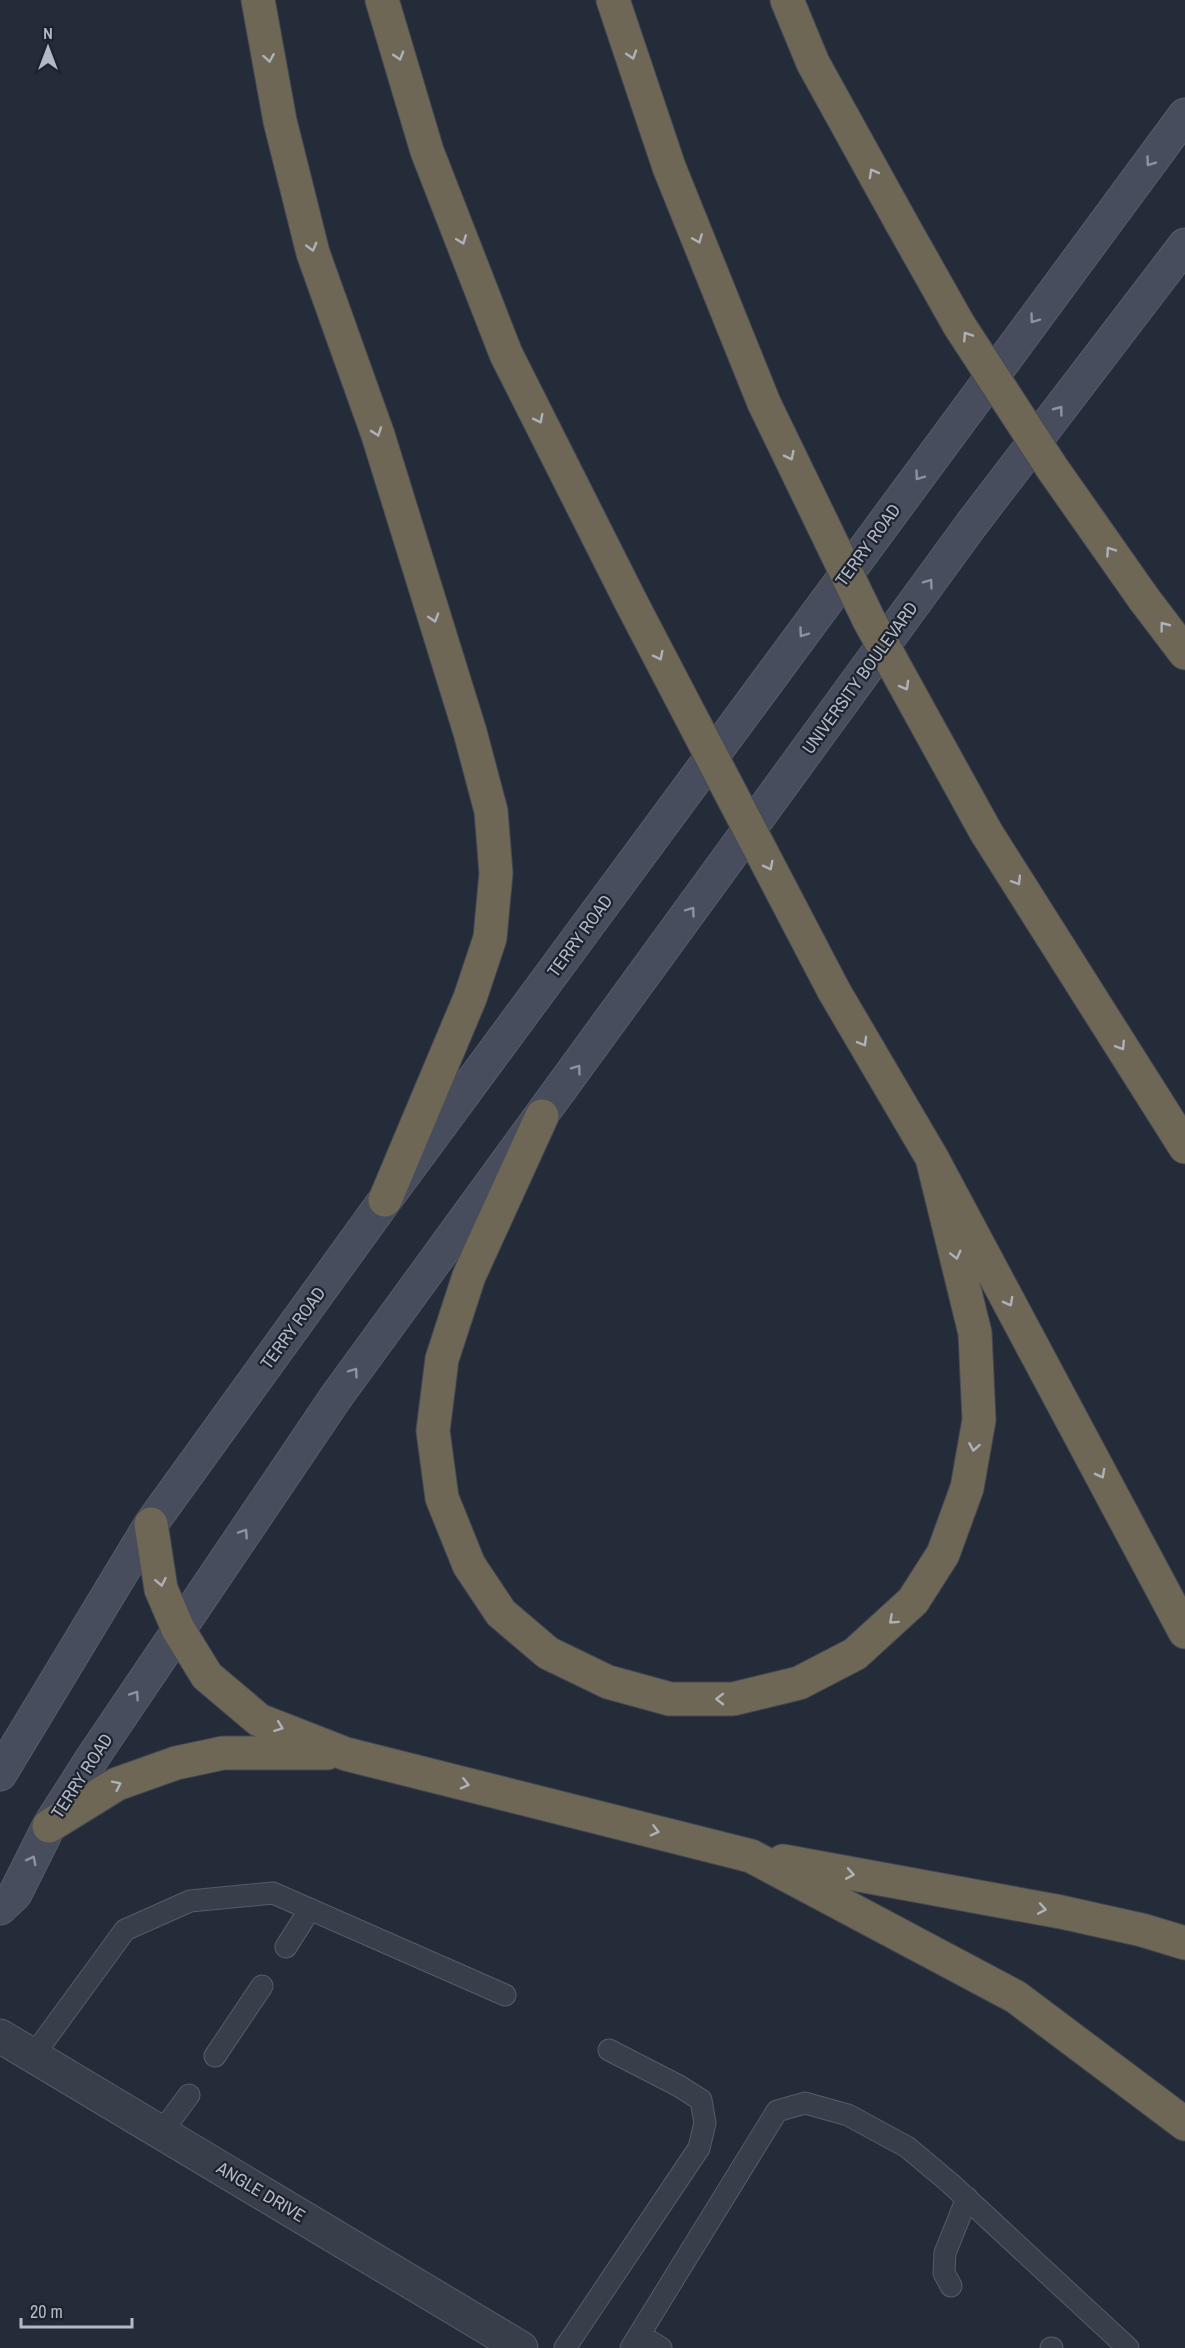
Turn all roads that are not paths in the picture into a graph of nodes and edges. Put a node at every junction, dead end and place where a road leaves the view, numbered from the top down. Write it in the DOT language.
graph roads {
  1 [pos="258,0"];
  2 [pos="382,0"];
  3 [pos="613,0"];
  4 [pos="787,0"];
  5 [pos="796,0"];
  6 [pos="813,63"];
  7 [pos="1185,115"];
  8 [pos="1185,245"];
  9 [pos="1185,653"];
  10 [pos="542,1116"];
  11 [pos="1185,1148"];
  12 [pos="932,1158"];
  13 [pos="385,1200"];
  14 [pos="151,1524"];
  15 [pos="178,1629"];
  16 [pos="1185,1632"];
  17 [pos="346,1754"];
  18 [pos="0,1774"];
  19 [pos="49,1826"];
  20 [pos="751,1856"];
  21 [pos="0,1908"];
  22 [pos="310,1909"];
  23 [pos="1185,1943"];
  24 [pos="286,1947"];
  25 [pos="262,1986"];
  26 [pos="505,1995"];
  27 [pos="0,2036"];
  28 [pos="609,2050"];
  29 [pos="33,2056"];
  30 [pos="215,2056"];
  31 [pos="189,2096"];
  32 [pos="1185,2124"];
  33 [pos="161,2133"];
  34 [pos="967,2198"];
  35 [pos="951,2286"];
  36 [pos="635,2341"];
  37 [pos="521,2348"];
  38 [pos="566,2348"];
  39 [pos="661,2348"];
  40 [pos="1128,2348"];
  1 -- 13 [label="highway, one-way"];
  2 -- 12 [label="highway, one-way, bridge"];
  3 -- 11 [label="highway, one-way, bridge"];
  4 -- 6 [label="highway"];
  5 -- 6 [label="highway"];
  9 -- 6 [label="highway, one-way, bridge"];
  7 -- 13 [label="main road, TERRY ROAD, one-way"];
  10 -- 8 [label="main road, UNIVERSITY BOULEVARD, one-way"];
  12 -- 10 [label="highway, one-way"];
  15 -- 10 [label="main road, TERRY ROAD, one-way"];
  12 -- 16 [label="highway, one-way"];
  13 -- 14 [label="main road, TERRY ROAD"];
  14 -- 15 [label="highway, one-way"];
  14 -- 18 [label="main road, TERRY ROAD"];
  15 -- 17 [label="highway, one-way"];
  19 -- 15 [label="main road, TERRY ROAD, one-way"];
  19 -- 17 [label="highway, one-way"];
  17 -- 20 [label="highway, one-way"];
  21 -- 19 [label="main road, TERRY ROAD, one-way"];
  20 -- 23 [label="highway, one-way"];
  20 -- 32 [label="highway"];
  22 -- 24 [label="lane"];
  22 -- 26 [label="lane"];
  22 -- 29 [label="lane"];
  25 -- 30 [label="lane"];
  27 -- 29 [label="street, ANGLE DRIVE"];
  28 -- 38 [label="lane"];
  29 -- 33 [label="street, ANGLE DRIVE"];
  31 -- 33 [label="lane"];
  33 -- 37 [label="street, ANGLE DRIVE"];
  34 -- 35 [label="lane"];
  34 -- 36 [label="lane"];
  34 -- 40 [label="lane"];
  36 -- 39 [label="lane"];
}
